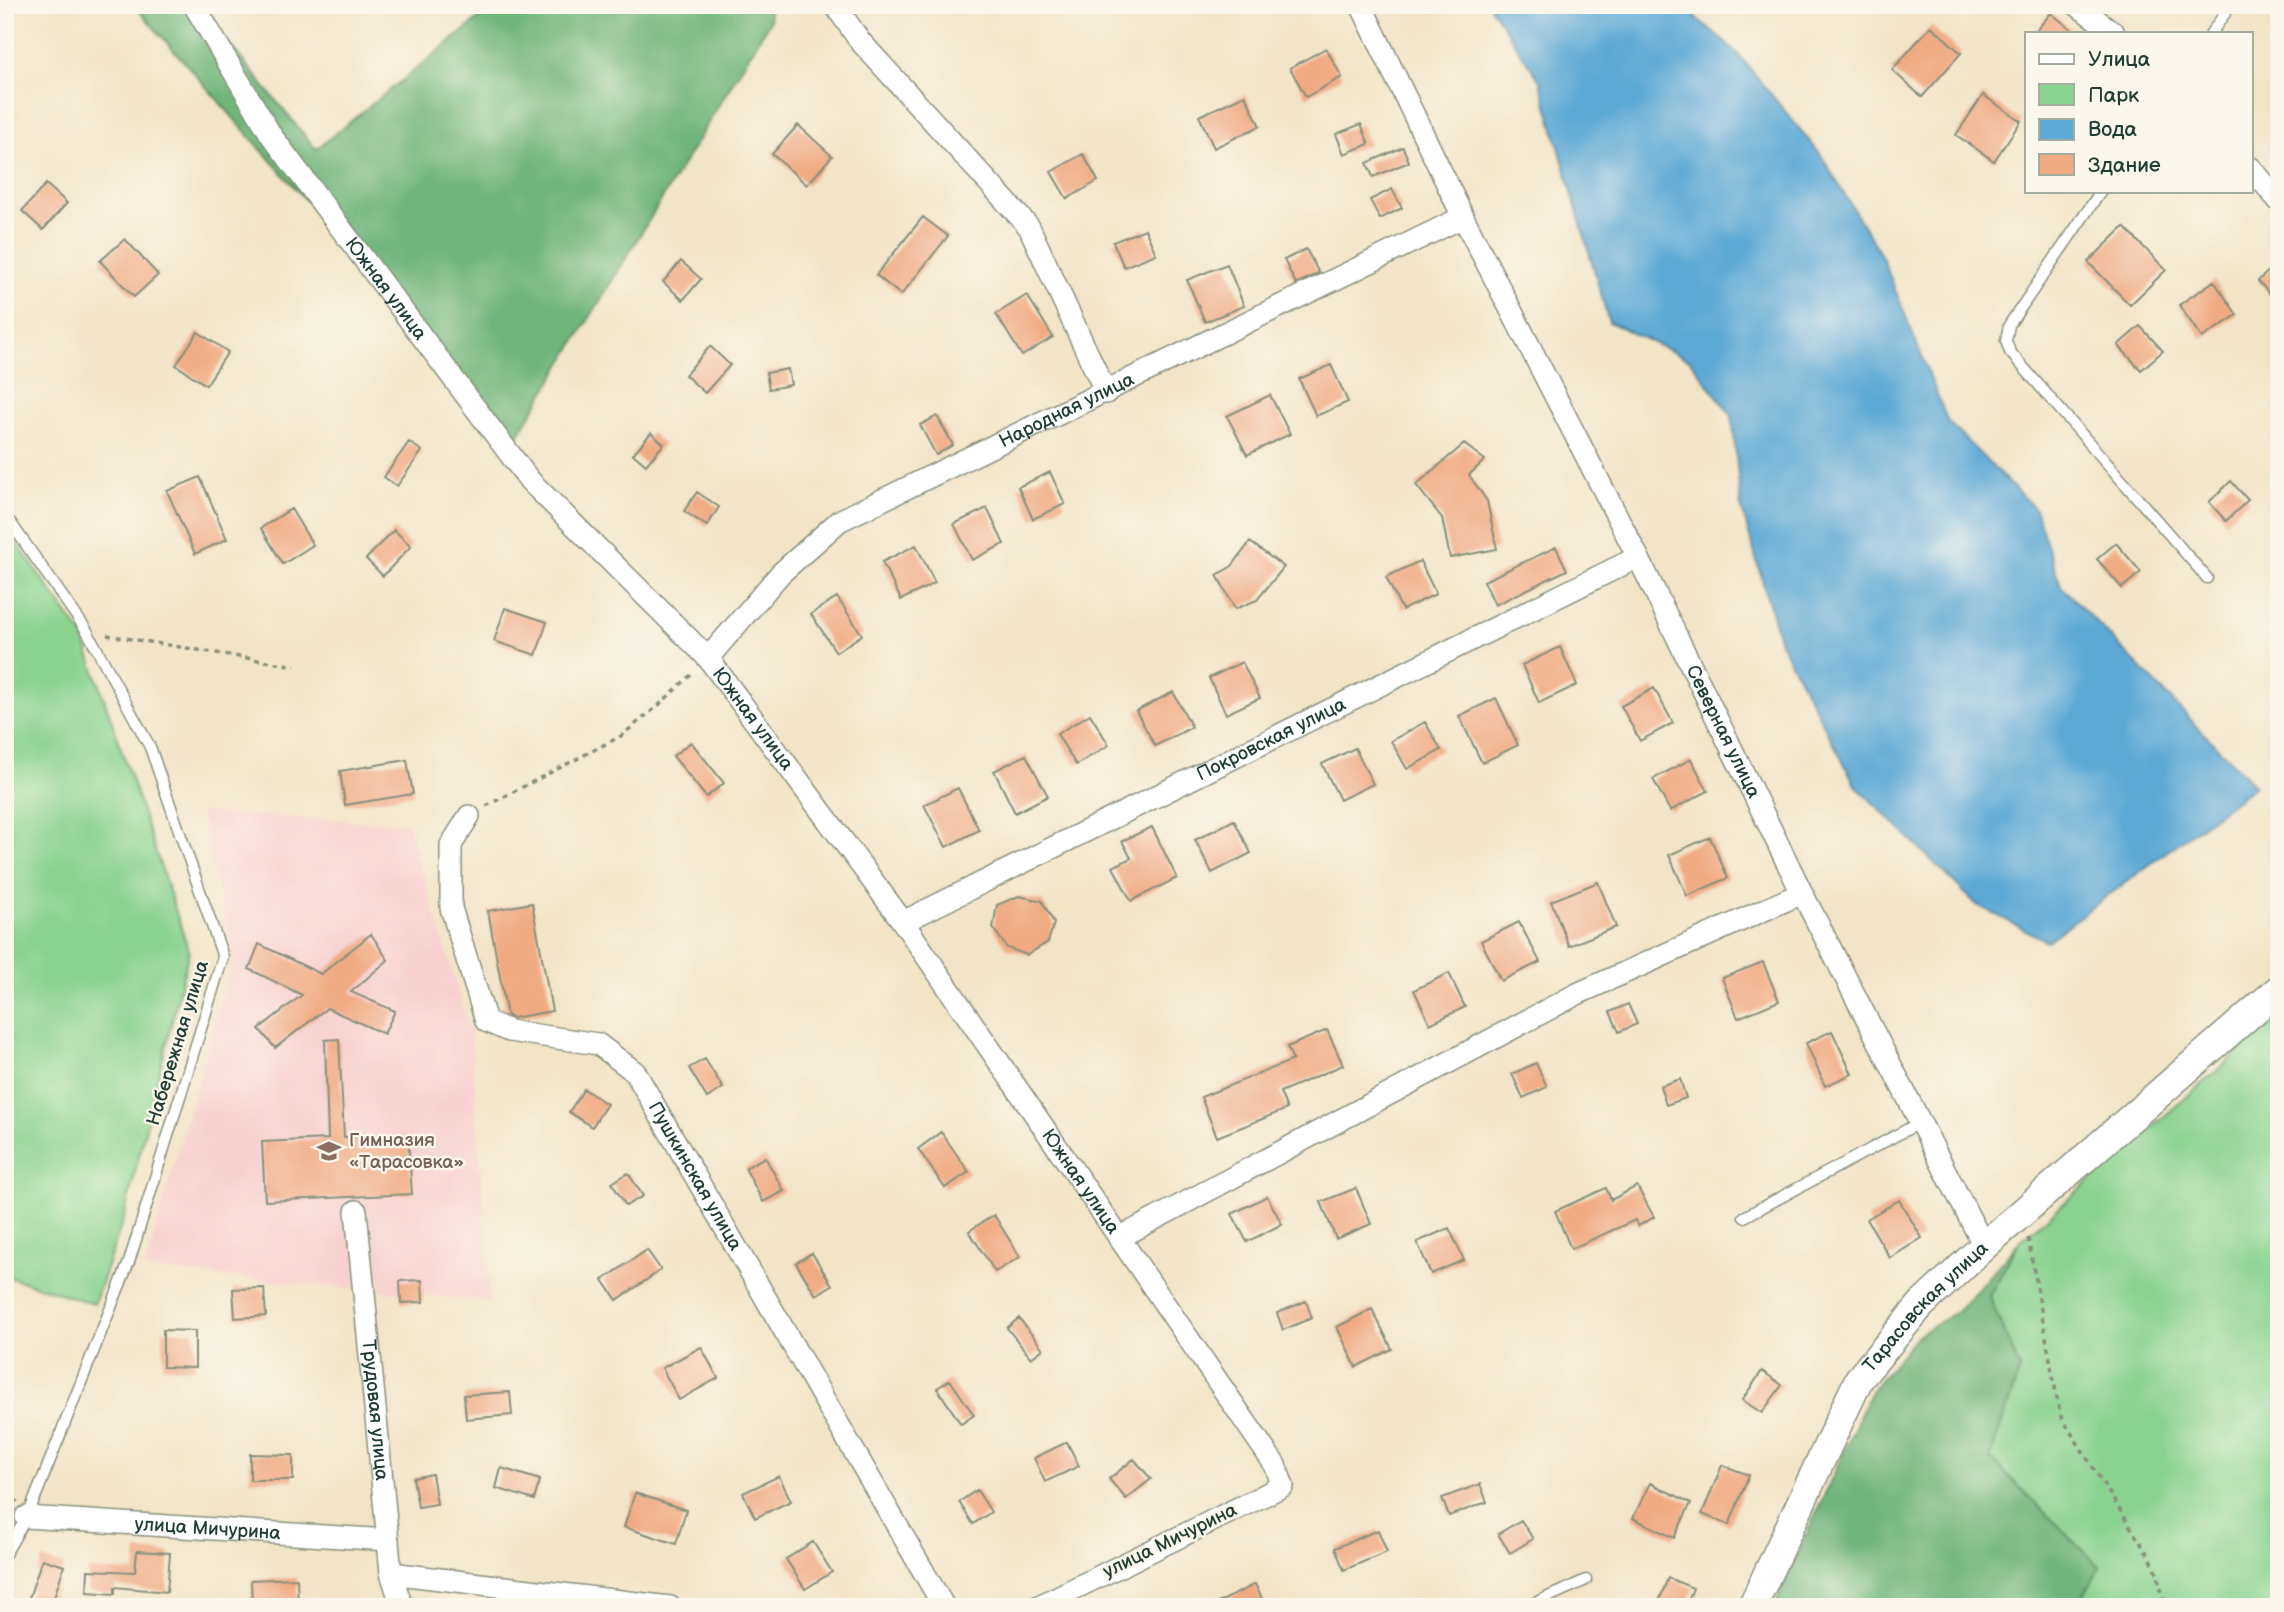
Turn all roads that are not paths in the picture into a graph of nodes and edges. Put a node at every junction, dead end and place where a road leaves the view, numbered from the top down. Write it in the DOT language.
graph roads {
  1 [pos="194,5"];
  2 [pos="835,5"];
  3 [pos="1361,5"];
  4 [pos="2077,5"];
  5 [pos="2231,5"];
  6 [pos="2113,32"];
  7 [pos="2212,32"];
  8 [pos="2252,169"];
  9 [pos="2100,192"];
  10 [pos="2279,201"];
  11 [pos="1463,217"];
  12 [pos="1106,393"];
  13 [pos="10,522"];
  14 [pos="1638,557"];
  15 [pos="2207,578"];
  16 [pos="708,658"];
  17 [pos="469,816"];
  18 [pos="1802,893"];
  19 [pos="903,922"];
  20 [pos="2279,989"];
  21 [pos="1921,1122"];
  22 [pos="356,1210"];
  23 [pos="1744,1217"];
  24 [pos="1119,1238"];
  25 [pos="1984,1247"];
  26 [pos="1275,1465"];
  27 [pos="26,1517"];
  28 [pos="388,1540"];
  29 [pos="5,1554"];
  30 [pos="391,1573"];
  31 [pos="1586,1580"];
  32 [pos="402,1607"];
  33 [pos="670,1607"];
  34 [pos="944,1607"];
  35 [pos="1037,1607"];
  36 [pos="1526,1607"];
  37 [pos="1752,1607"];
  1 -- 16 [label="street, Южная улица"];
  2 -- 12 [label="street"];
  3 -- 11 [label="street, Северная улица"];
  4 -- 6 [label="street"];
  5 -- 7 [label="lane"];
  8 -- 10 [label="street"];
  9 -- 15 [label="lane"];
  11 -- 12 [label="street, Народная улица"];
  11 -- 14 [label="street, Северная улица"];
  12 -- 16 [label="street, Народная улица"];
  13 -- 27 [label="lane, Набережная улица"];
  14 -- 18 [label="street, Северная улица"];
  14 -- 19 [label="street, Покровская улица"];
  16 -- 19 [label="street, Южная улица"];
  17 -- 34 [label="street, Пушкинская улица"];
  18 -- 21 [label="street, Северная улица"];
  18 -- 24 [label="street"];
  19 -- 24 [label="street, Южная улица"];
  20 -- 25 [label="main road, Тарасовская улица"];
  21 -- 23 [label="lane"];
  21 -- 25 [label="street, Северная улица"];
  22 -- 28 [label="street, Трудовая улица"];
  24 -- 26 [label="street, Южная улица"];
  25 -- 37 [label="main road, Тарасовская улица"];
  26 -- 35 [label="street, улица Мичурина"];
  27 -- 28 [label="street, улица Мичурина"];
  27 -- 29 [label="lane, Набережная улица"];
  28 -- 30 [label="street, Трудовая улица"];
  30 -- 32 [label="street, Трудовая улица"];
  30 -- 33 [label="street"];
  31 -- 36 [label="lane"];
}
